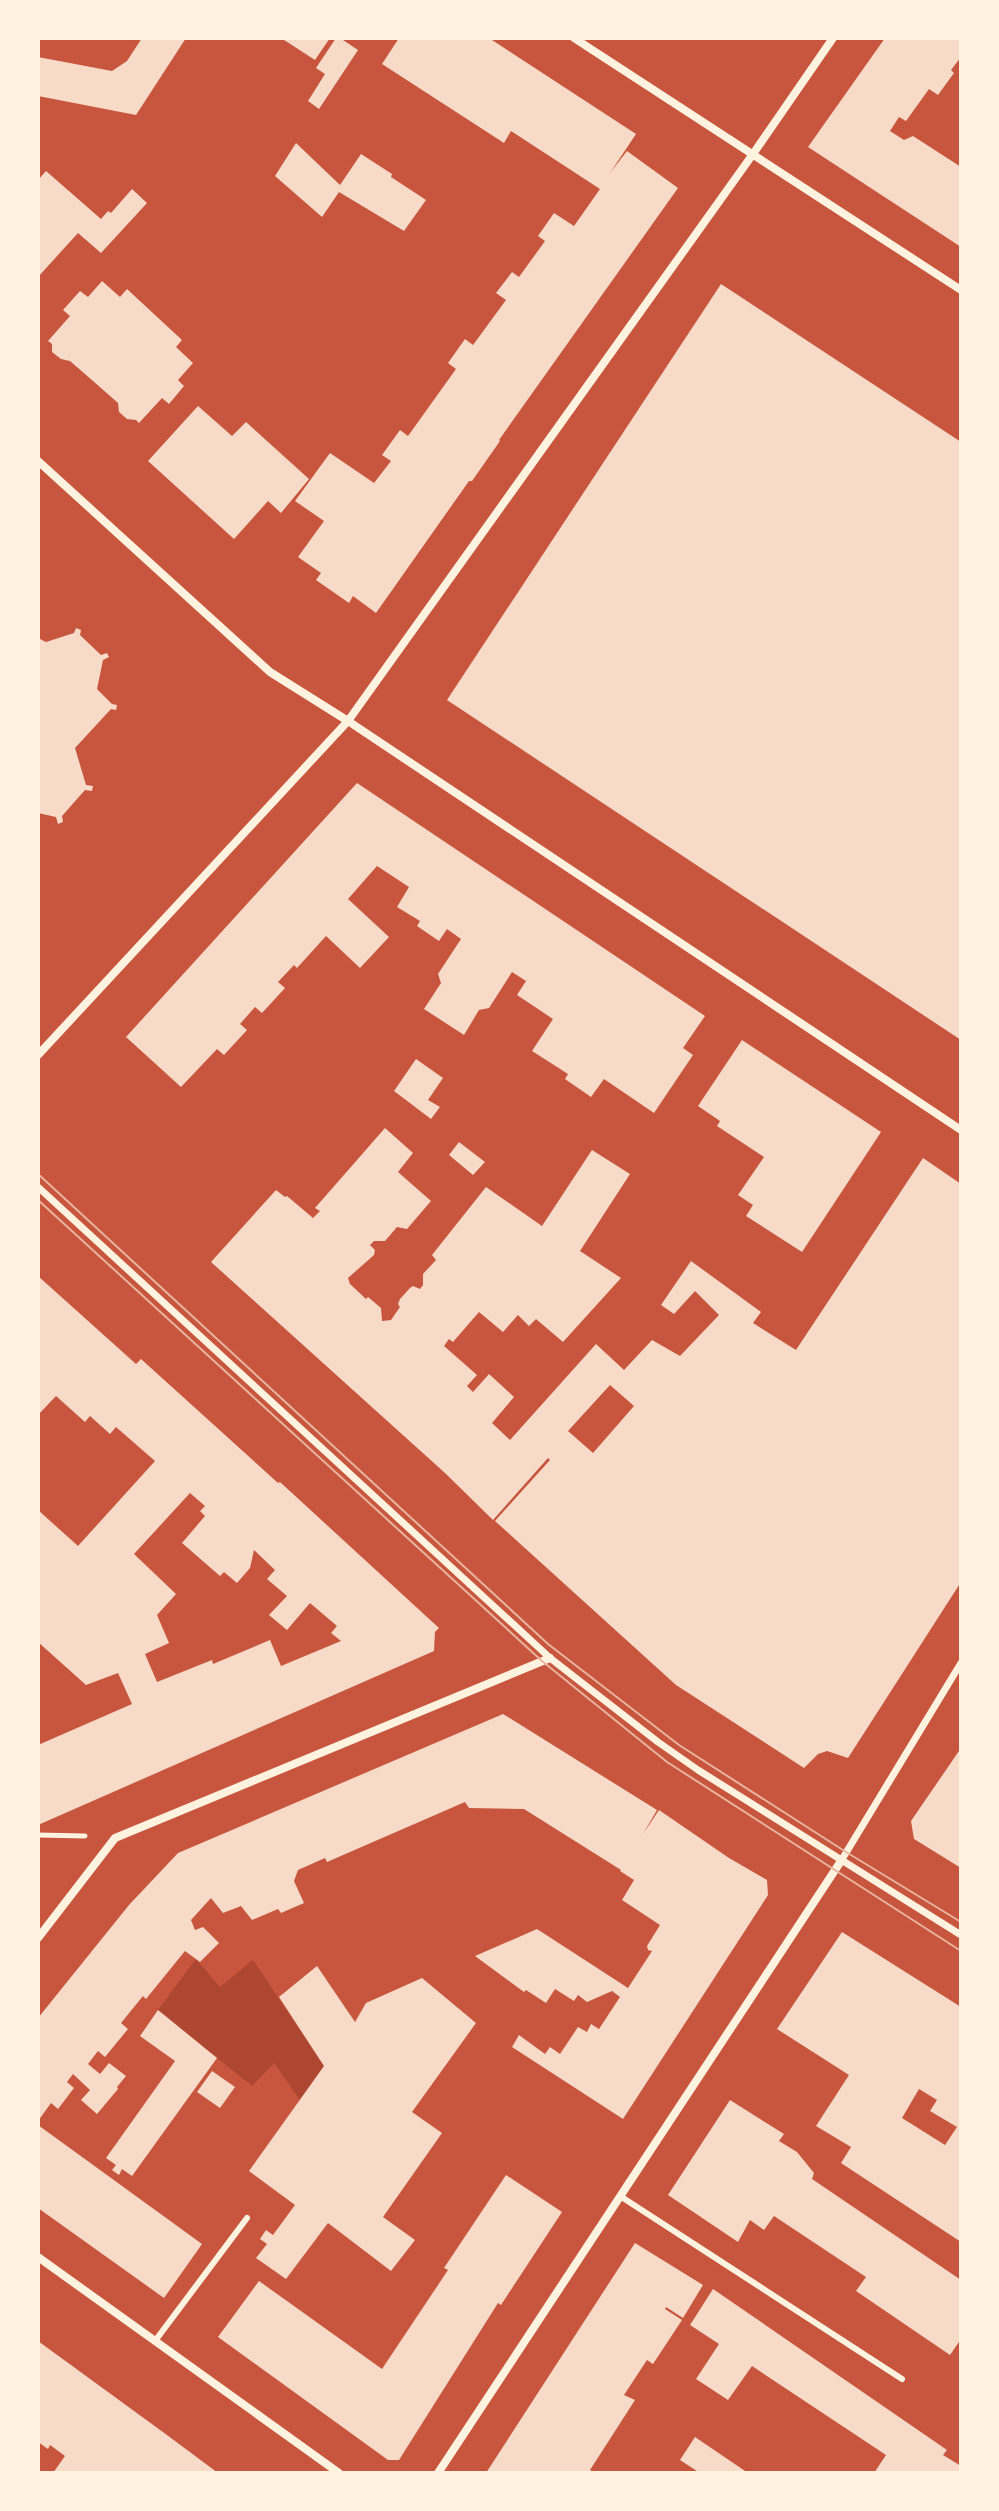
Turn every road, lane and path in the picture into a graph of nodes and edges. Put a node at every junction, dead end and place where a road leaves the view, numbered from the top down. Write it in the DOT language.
graph roads {
  1 [pos="574,38"];
  2 [pos="833,38"];
  3 [pos="753,154"];
  4 [pos="961,290"];
  5 [pos="38,461"];
  6 [pos="348,721"];
  7 [pos="38,1055"];
  8 [pos="961,1130"];
  9 [pos="38,1187"];
  10 [pos="550,1658"];
  11 [pos="961,1663"];
  12 [pos="38,1835"];
  13 [pos="115,1838"];
  14 [pos="841,1861"];
  15 [pos="961,1935"];
  16 [pos="38,1938"];
  17 [pos="620,2196"];
  18 [pos="247,2218"];
  19 [pos="38,2257"];
  20 [pos="155,2341"];
  21 [pos="902,2379"];
  22 [pos="339,2473"];
  23 [pos="438,2473"];
  1 -- 3 [label="street"];
  2 -- 3 [label="street"];
  3 -- 4 [label="street"];
  3 -- 6 [label="street"];
  5 -- 6 [label="street"];
  6 -- 7 [label="street"];
  6 -- 8 [label="street"];
  9 -- 10 [label="street"];
  10 -- 13 [label="street"];
  10 -- 14 [label="street"];
  11 -- 14 [label="street"];
  12 -- 13 [label="path"];
  13 -- 16 [label="street"];
  14 -- 15 [label="street"];
  14 -- 17 [label="street"];
  17 -- 21 [label="lane"];
  17 -- 23 [label="street"];
  18 -- 20 [label="lane"];
  19 -- 20 [label="street"];
  20 -- 22 [label="street"];
}
